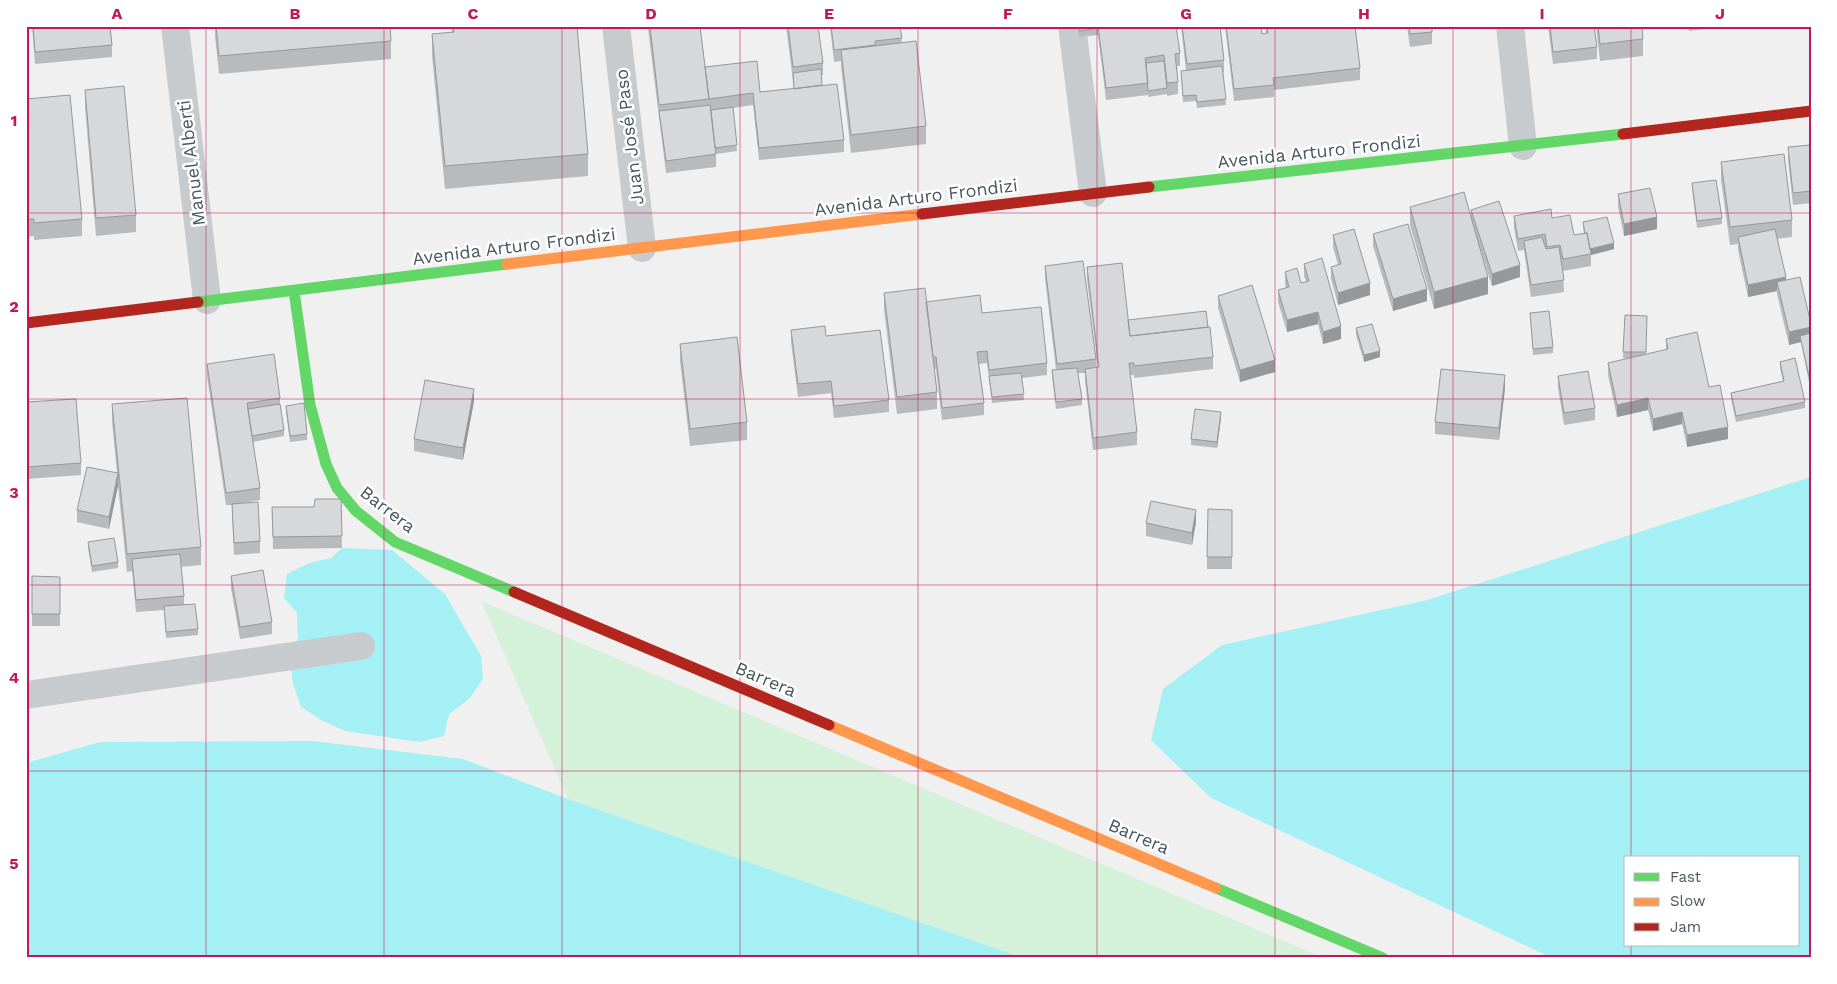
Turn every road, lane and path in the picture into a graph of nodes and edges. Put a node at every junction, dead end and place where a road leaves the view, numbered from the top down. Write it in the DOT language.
graph roads {
  1 [pos="175,26"];
  2 [pos="616,26"];
  3 [pos="1072,26"];
  4 [pos="1510,26"];
  5 [pos="1811,111"];
  6 [pos="1523,146"];
  7 [pos="1093,193"];
  8 [pos="642,248"];
  9 [pos="294,291"];
  10 [pos="207,300"];
  11 [pos="26,324"];
  12 [pos="361,646"];
  13 [pos="26,695"];
  14 [pos="1383,958"];
  1 -- 10 [label="street, Manuel Alberti"];
  2 -- 8 [label="street, Juan José Paso"];
  3 -- 7 [label="street"];
  4 -- 6 [label="street"];
  5 -- 6 [label="main road, Avenida Arturo Frondizi"];
  6 -- 7 [label="main road, Avenida Arturo Frondizi"];
  7 -- 8 [label="main road, Avenida Arturo Frondizi"];
  8 -- 9 [label="main road, Avenida Arturo Frondizi"];
  9 -- 10 [label="main road, Avenida Arturo Frondizi"];
  9 -- 14 [label="main road, Barrera"];
  10 -- 11 [label="main road, Avenida Arturo Frondizi"];
  12 -- 13 [label="street"];
}
